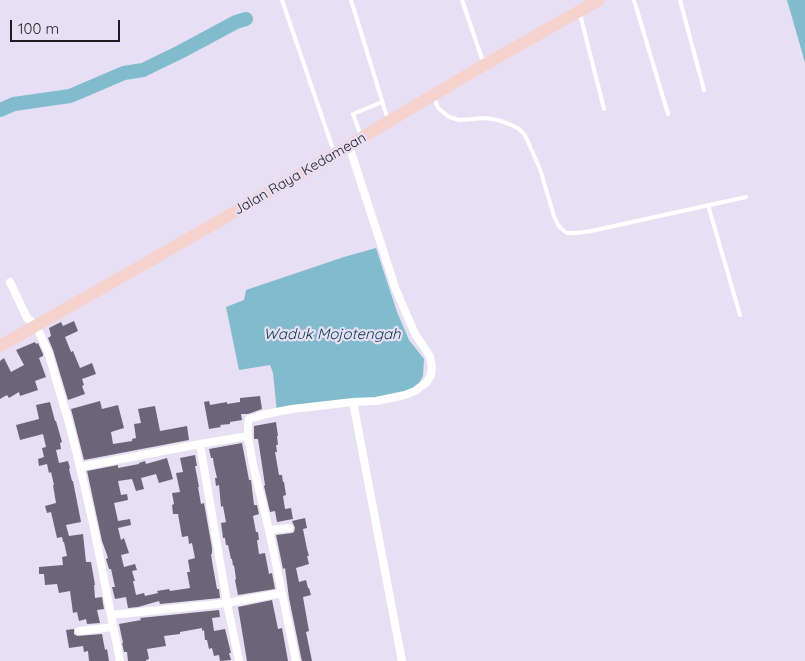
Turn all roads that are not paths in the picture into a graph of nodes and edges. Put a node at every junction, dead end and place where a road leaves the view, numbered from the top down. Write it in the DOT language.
graph roads {
  1 [pos="282,0"];
  2 [pos="351,0"];
  3 [pos="462,0"];
  4 [pos="634,0"];
  5 [pos="680,0"];
  6 [pos="596,1"];
  7 [pos="579,12"];
  8 [pos="484,65"];
  9 [pos="704,90"];
  10 [pos="434,95"];
  11 [pos="382,102"];
  12 [pos="604,109"];
  13 [pos="668,114"];
  14 [pos="388,122"];
  15 [pos="361,138"];
  16 [pos="350,146"];
  17 [pos="334,154"];
  18 [pos="746,197"];
  19 [pos="708,205"];
  20 [pos="10,282"];
  21 [pos="740,315"];
  22 [pos="36,325"];
  23 [pos="0,346"];
  24 [pos="352,402"];
  25 [pos="248,436"];
  26 [pos="200,444"];
  27 [pos="80,467"];
  28 [pos="289,528"];
  29 [pos="269,530"];
  30 [pos="282,593"];
  31 [pos="227,602"];
  32 [pos="111,614"];
  33 [pos="113,627"];
  34 [pos="79,631"];
  35 [pos="120,661"];
  36 [pos="239,661"];
  37 [pos="296,661"];
  38 [pos="402,661"];
  1 -- 17 [label="lane"];
  2 -- 11 [label="lane"];
  3 -- 8 [label="lane"];
  4 -- 13 [label="lane"];
  5 -- 9 [label="lane"];
  6 -- 7 [label="highway, Jalan Raya Kedamean"];
  7 -- 8 [label="highway, Jalan Raya Kedamean"];
  7 -- 12 [label="lane"];
  8 -- 10 [label="highway, Jalan Raya Kedamean"];
  10 -- 14 [label="highway, Jalan Raya Kedamean"];
  10 -- 19 [label="lane"];
  11 -- 14 [label="lane"];
  11 -- 15 [label="lane"];
  14 -- 15 [label="highway, Jalan Raya Kedamean"];
  15 -- 16 [label="highway, Jalan Raya Kedamean"];
  16 -- 17 [label="highway, Jalan Raya Kedamean"];
  16 -- 24 [label="street"];
  17 -- 22 [label="highway, Jalan Raya Kedamean"];
  18 -- 19 [label="lane"];
  19 -- 21 [label="lane"];
  20 -- 22 [label="street"];
  22 -- 23 [label="highway, Jalan Raya Kedamean"];
  22 -- 27 [label="street"];
  24 -- 25 [label="street"];
  24 -- 38 [label="street"];
  25 -- 26 [label="street"];
  25 -- 29 [label="street"];
  26 -- 27 [label="street"];
  26 -- 31 [label="street"];
  27 -- 32 [label="street"];
  28 -- 29 [label="street"];
  29 -- 30 [label="street"];
  30 -- 31 [label="street"];
  30 -- 37 [label="street"];
  31 -- 32 [label="street"];
  31 -- 36 [label="street"];
  32 -- 33 [label="street"];
  33 -- 34 [label="street"];
  33 -- 35 [label="street"];
}
